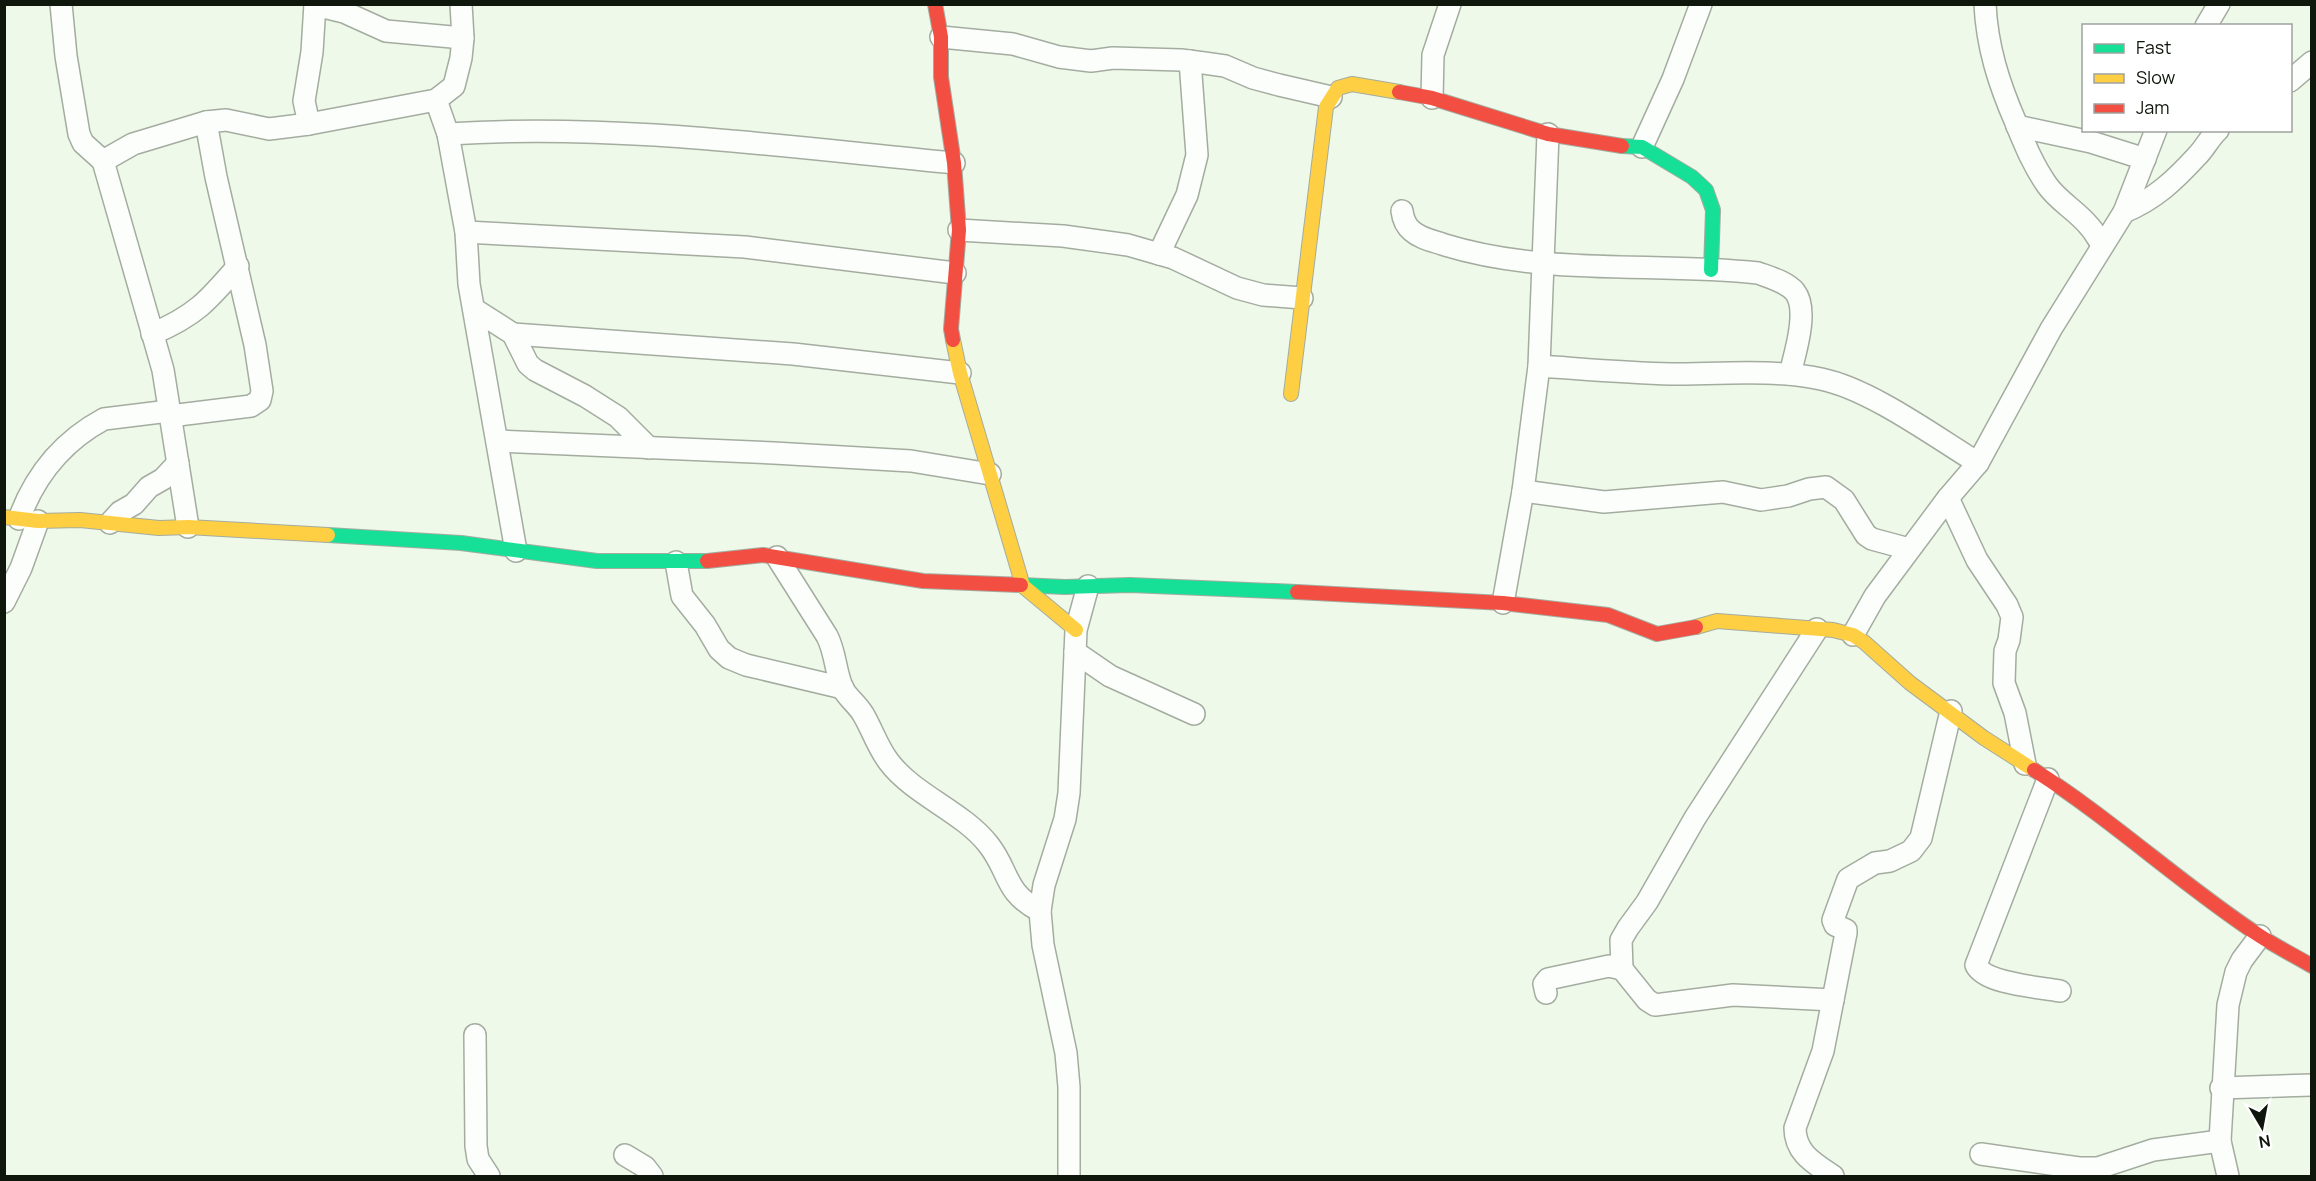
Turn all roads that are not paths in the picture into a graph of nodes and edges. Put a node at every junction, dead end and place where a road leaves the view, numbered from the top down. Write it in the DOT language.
graph roads {
  1 [pos="61,4"];
  2 [pos="461,4"];
  3 [pos="935,4"];
  4 [pos="1450,4"];
  5 [pos="1701,4"];
  6 [pos="1985,4"];
  7 [pos="2219,4"];
  8 [pos="315,5"];
  9 [pos="2207,24"];
  10 [pos="940,37"];
  11 [pos="463,38"];
  12 [pos="1190,61"];
  13 [pos="2312,62"];
  14 [pos="2292,79"];
  15 [pos="1330,97"];
  16 [pos="1432,98"];
  17 [pos="436,99"];
  18 [pos="206,122"];
  19 [pos="309,124"];
  20 [pos="2017,126"];
  21 [pos="2155,132"];
  22 [pos="2216,132"];
  23 [pos="448,134"];
  24 [pos="1548,134"];
  25 [pos="1642,147"];
  26 [pos="2145,159"];
  27 [pos="103,161"];
  28 [pos="954,163"];
  29 [pos="1402,211"];
  30 [pos="2124,212"];
  31 [pos="959,230"];
  32 [pos="466,232"];
  33 [pos="2102,245"];
  34 [pos="1159,254"];
  35 [pos="1541,263"];
  36 [pos="238,266"];
  37 [pos="1711,270"];
  38 [pos="955,273"];
  39 [pos="1302,298"];
  40 [pos="474,309"];
  41 [pos="152,334"];
  42 [pos="513,334"];
  43 [pos="1539,366"];
  44 [pos="960,373"];
  45 [pos="1790,374"];
  46 [pos="1291,394"];
  47 [pos="170,413"];
  48 [pos="497,441"];
  49 [pos="650,448"];
  50 [pos="178,463"];
  51 [pos="1978,463"];
  52 [pos="990,474"];
  53 [pos="1523,491"];
  54 [pos="1948,498"];
  55 [pos="21,519"];
  56 [pos="110,523"];
  57 [pos="188,527"];
  58 [pos="1909,549"];
  59 [pos="516,550"];
  60 [pos="777,557"];
  61 [pos="676,562"];
  62 [pos="1023,586"];
  63 [pos="1088,586"];
  64 [pos="4,602"];
  65 [pos="1503,603"];
  66 [pos="1817,629"];
  67 [pos="1076,630"];
  68 [pos="1853,635"];
  69 [pos="1075,652"];
  70 [pos="843,688"];
  71 [pos="1951,711"];
  72 [pos="1194,714"];
  73 [pos="2025,764"];
  74 [pos="2048,779"];
  75 [pos="1040,911"];
  76 [pos="2260,936"];
  77 [pos="2312,966"];
  78 [pos="1622,969"];
  79 [pos="2060,991"];
  80 [pos="1546,993"];
  81 [pos="1833,1000"];
  82 [pos="475,1035"];
  83 [pos="2312,1085"];
  84 [pos="2221,1088"];
  85 [pos="2220,1141"];
  86 [pos="1981,1154"];
  87 [pos="625,1155"];
  88 [pos="489,1176"];
  89 [pos="652,1176"];
  90 [pos="1069,1176"];
  91 [pos="1833,1176"];
  92 [pos="2228,1176"];
  1 -- 27 [label="street"];
  2 -- 11 [label="street"];
  3 -- 10 [label="street"];
  4 -- 16 [label="street"];
  5 -- 25 [label="street"];
  6 -- 20 [label="street"];
  7 -- 9 [label="street"];
  8 -- 11 [label="street"];
  8 -- 19 [label="street"];
  10 -- 12 [label="street"];
  10 -- 28 [label="street"];
  11 -- 17 [label="street"];
  12 -- 15 [label="street"];
  12 -- 34 [label="street"];
  13 -- 14 [label="street"];
  15 -- 16 [label="street"];
  15 -- 39 [label="street"];
  16 -- 24 [label="street"];
  17 -- 19 [label="street"];
  17 -- 23 [label="street"];
  18 -- 19 [label="street"];
  18 -- 27 [label="street"];
  18 -- 36 [label="street"];
  20 -- 26 [label="street"];
  20 -- 33 [label="street"];
  21 -- 26 [label="street"];
  22 -- 30 [label="street"];
  23 -- 28 [label="street"];
  23 -- 32 [label="street"];
  24 -- 25 [label="street"];
  24 -- 35 [label="street"];
  25 -- 37 [label="street"];
  26 -- 30 [label="street"];
  27 -- 41 [label="street"];
  28 -- 31 [label="street"];
  29 -- 35 [label="street"];
  30 -- 33 [label="street"];
  31 -- 34 [label="street"];
  31 -- 38 [label="street"];
  32 -- 38 [label="street"];
  32 -- 40 [label="street"];
  33 -- 51 [label="street"];
  34 -- 39 [label="street"];
  35 -- 37 [label="street"];
  35 -- 43 [label="street"];
  36 -- 41 [label="street"];
  36 -- 47 [label="street"];
  37 -- 45 [label="street"];
  38 -- 44 [label="street"];
  39 -- 46 [label="street"];
  40 -- 42 [label="street"];
  40 -- 48 [label="street"];
  41 -- 47 [label="street"];
  42 -- 44 [label="street"];
  42 -- 49 [label="street"];
  43 -- 45 [label="street"];
  43 -- 53 [label="street"];
  44 -- 52 [label="street"];
  45 -- 51 [label="street"];
  47 -- 50 [label="street"];
  47 -- 55 [label="street"];
  48 -- 49 [label="street"];
  48 -- 59 [label="street"];
  49 -- 52 [label="street"];
  50 -- 56 [label="street"];
  50 -- 57 [label="street"];
  51 -- 54 [label="street"];
  52 -- 62 [label="street"];
  53 -- 58 [label="street"];
  53 -- 65 [label="street"];
  54 -- 58 [label="street"];
  54 -- 73 [label="street"];
  55 -- 56 [label="street"];
  55 -- 64 [label="street"];
  56 -- 57 [label="street"];
  57 -- 59 [label="street"];
  58 -- 68 [label="street"];
  59 -- 61 [label="street"];
  60 -- 61 [label="street"];
  60 -- 62 [label="street"];
  60 -- 70 [label="street"];
  61 -- 70 [label="street"];
  62 -- 63 [label="street"];
  62 -- 67 [label="street"];
  63 -- 65 [label="street"];
  63 -- 67 [label="street"];
  65 -- 66 [label="street"];
  66 -- 68 [label="street"];
  66 -- 78 [label="street"];
  67 -- 69 [label="street"];
  68 -- 71 [label="street"];
  69 -- 72 [label="street"];
  69 -- 75 [label="street"];
  70 -- 75 [label="street"];
  71 -- 73 [label="street"];
  71 -- 81 [label="street"];
  73 -- 74 [label="street"];
  74 -- 76 [label="street"];
  74 -- 79 [label="street"];
  75 -- 90 [label="street"];
  76 -- 77 [label="street"];
  76 -- 84 [label="street"];
  78 -- 80 [label="street"];
  78 -- 81 [label="street"];
  81 -- 91 [label="street"];
  82 -- 88 [label="street"];
  83 -- 84 [label="street"];
  84 -- 85 [label="street"];
  85 -- 86 [label="street"];
  85 -- 92 [label="street"];
  87 -- 89 [label="street"];
}
